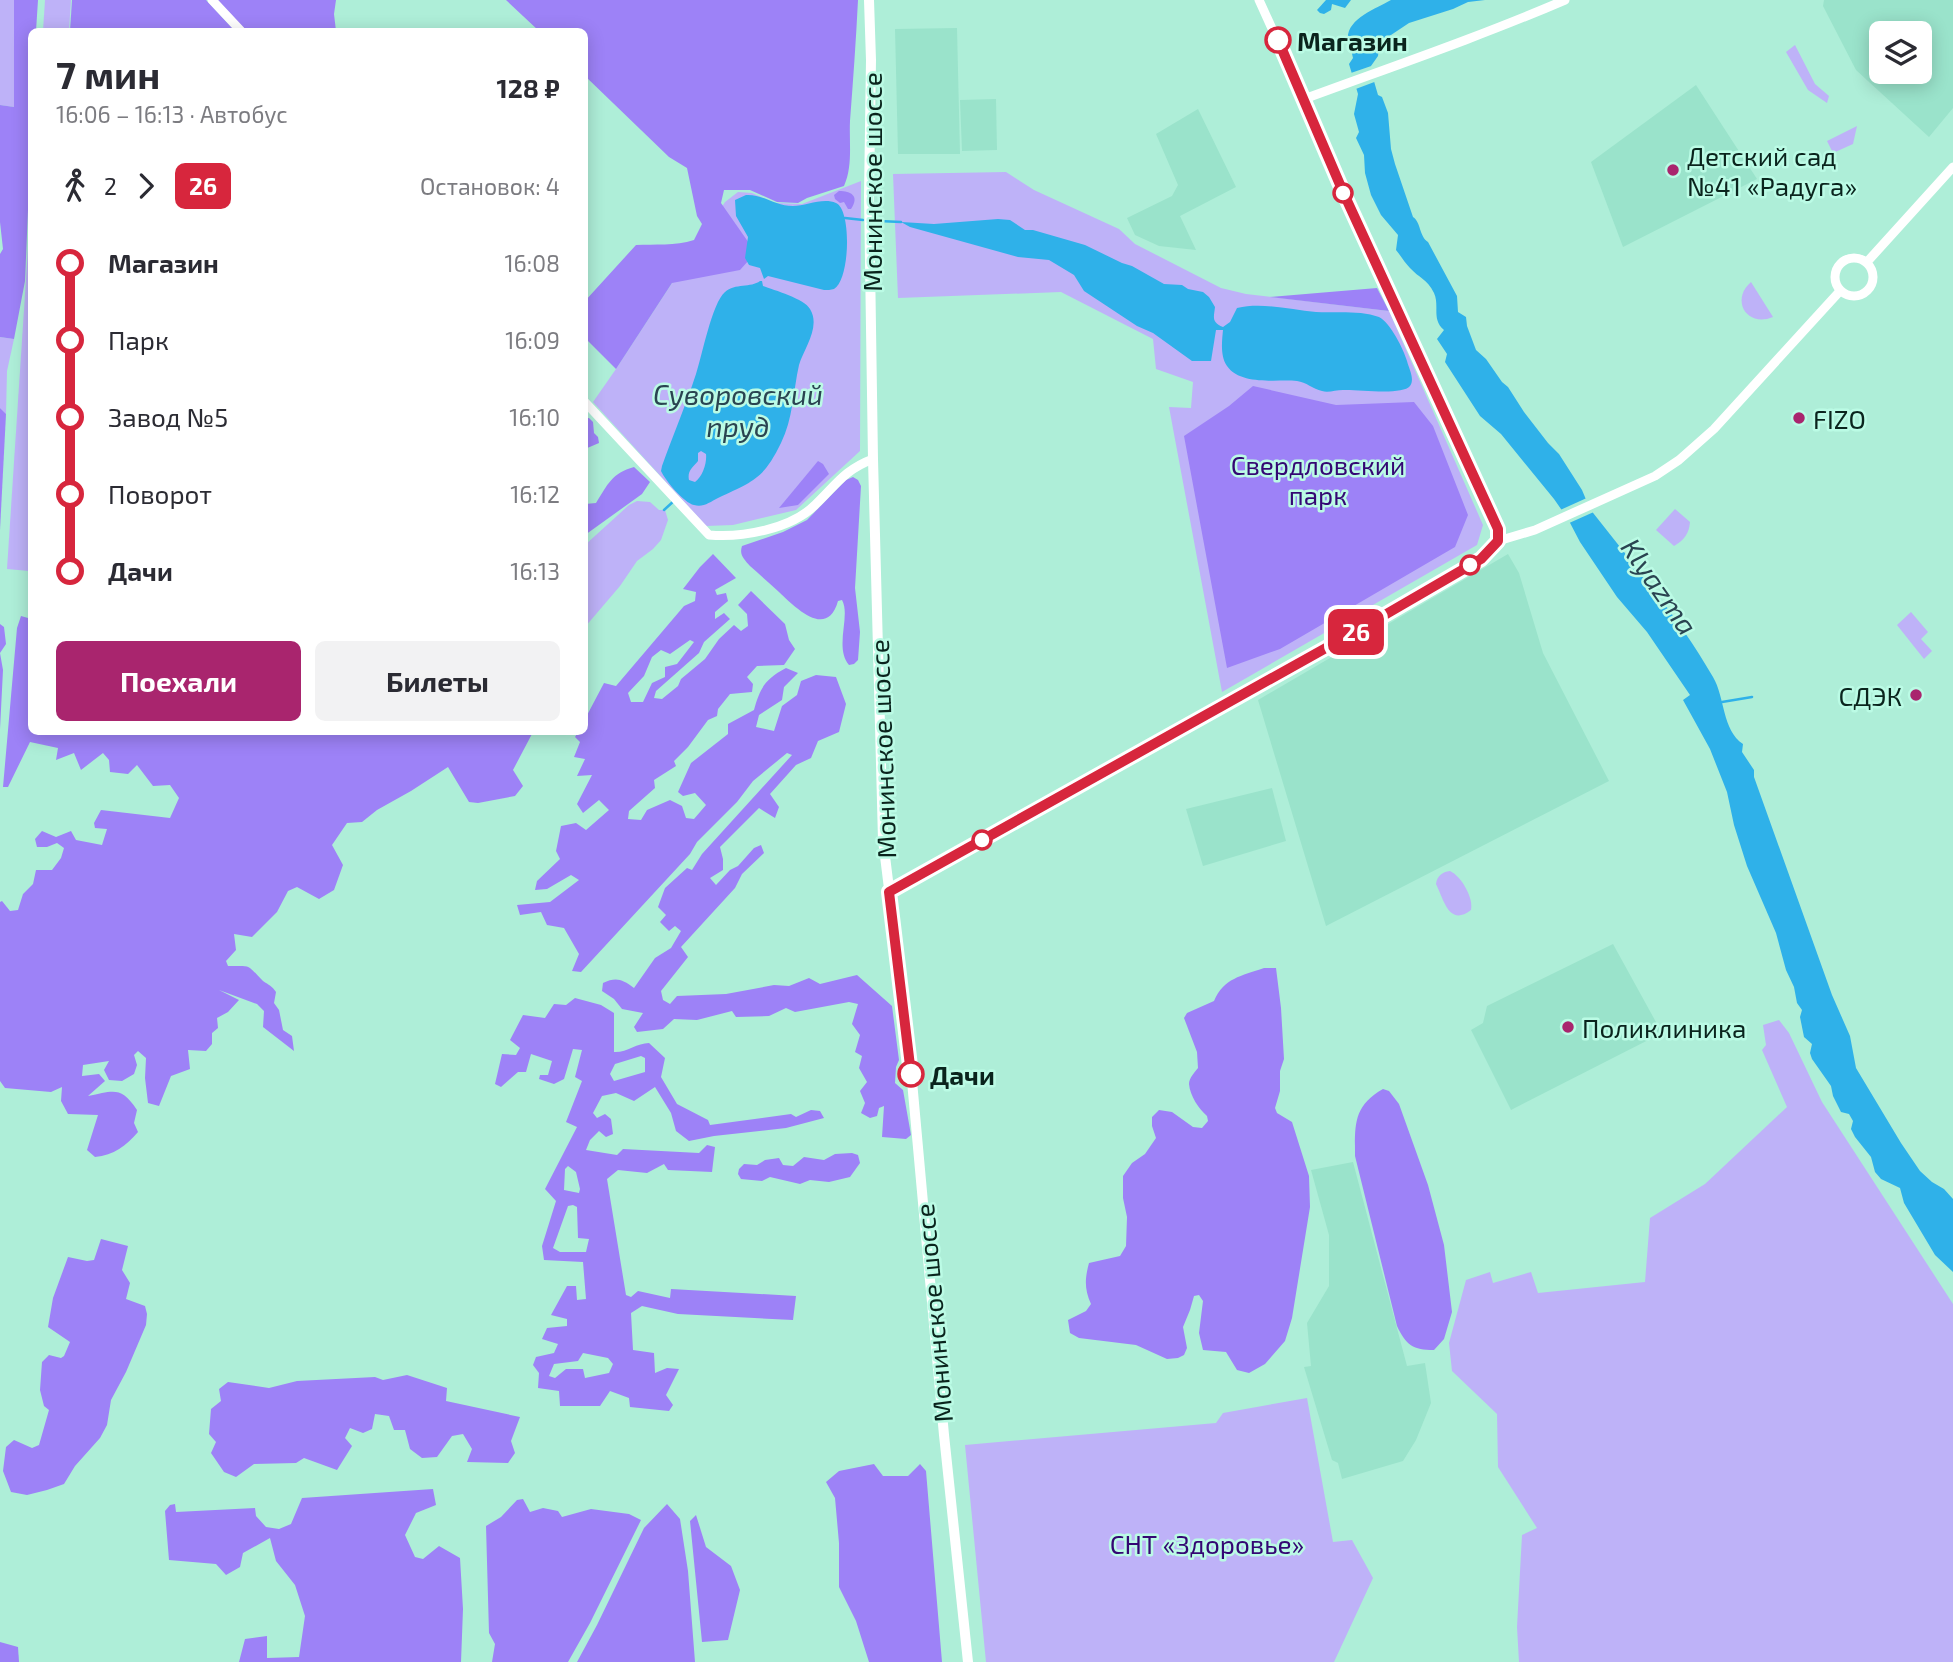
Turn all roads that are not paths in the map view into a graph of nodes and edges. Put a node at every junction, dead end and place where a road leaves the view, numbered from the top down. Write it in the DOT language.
graph roads {
  1 [pos="212,0"];
  2 [pos="869,0"];
  3 [pos="1259,0"];
  4 [pos="1564,0"];
  5 [pos="238,28"];
  6 [pos="1304,99"];
  7 [pos="1953,167"];
  8 [pos="1867,262"];
  9 [pos="1840,290"];
  10 [pos="588,405"];
  11 [pos="873,459"];
  12 [pos="1498,541"];
  13 [pos="889,892"];
  14 [pos="968,1662"];
  1 -- 5 [label="street"];
  2 -- 11 [label="main road, Монинское шоссе"];
  3 -- 6 [label="street"];
  4 -- 6 [label="street"];
  6 -- 12 [label="street"];
  7 -- 8 [label="street"];
  8 -- 9 [label="street"];
  8 -- 9 [label="street"];
  9 -- 12 [label="street"];
  10 -- 11 [label="street"];
  11 -- 13 [label="main road, Монинское шоссе"];
  12 -- 13 [label="street"];
  13 -- 14 [label="main road, Монинское шоссе"];
}
